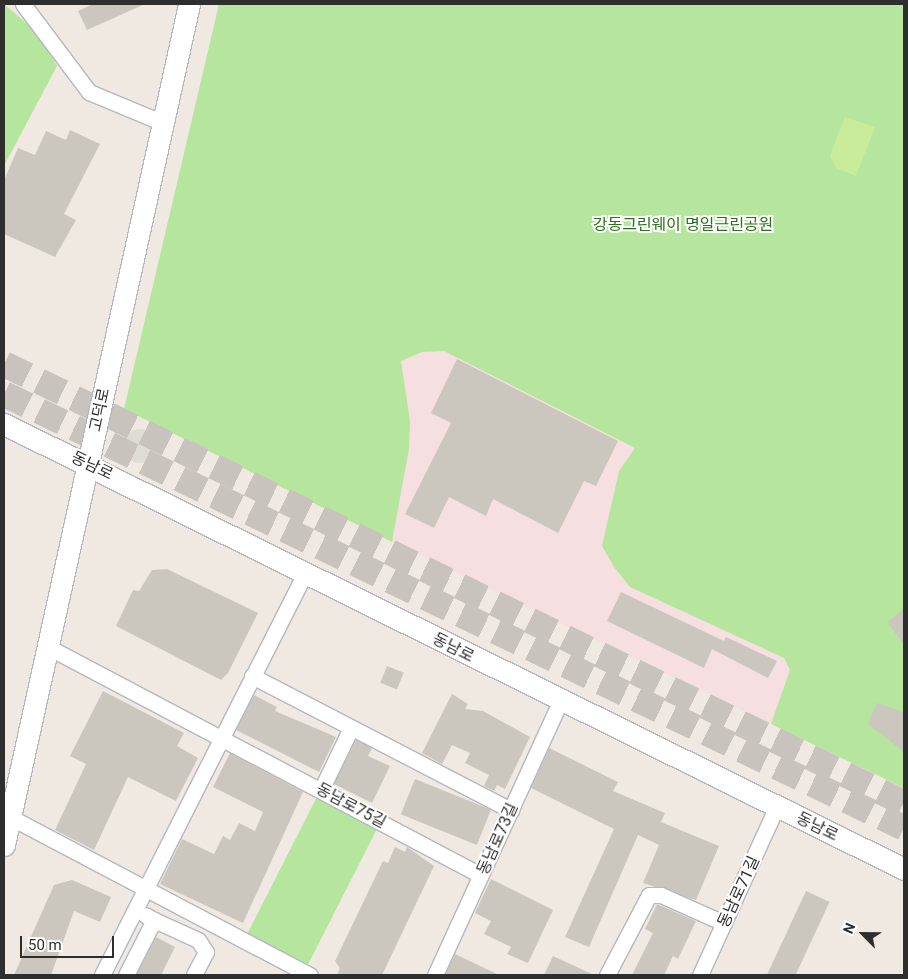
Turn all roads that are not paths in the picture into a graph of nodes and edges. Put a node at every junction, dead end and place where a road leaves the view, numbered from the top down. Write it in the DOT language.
graph roads {
  1 [pos="23,4"];
  2 [pos="189,4"];
  3 [pos="161,122"];
  4 [pos="4,424"];
  5 [pos="88,464"];
  6 [pos="305,573"];
  7 [pos="48,647"];
  8 [pos="252,676"];
  9 [pos="560,702"];
  10 [pos="352,728"];
  11 [pos="221,738"];
  12 [pos="321,790"];
  13 [pos="776,808"];
  14 [pos="511,810"];
  15 [pos="10,817"];
  16 [pos="4,845"];
  17 [pos="904,869"];
  18 [pos="481,875"];
  19 [pos="146,888"];
  20 [pos="135,910"];
  21 [pos="154,920"];
  22 [pos="724,923"];
  23 [pos="102,975"];
  24 [pos="126,975"];
  25 [pos="194,975"];
  26 [pos="310,975"];
  27 [pos="435,975"];
  28 [pos="607,975"];
  29 [pos="700,975"];
  1 -- 3 [label="street"];
  2 -- 3 [label="main road, 고덕로"];
  3 -- 5 [label="main road, 고덕로"];
  4 -- 5 [label="main road, 동남로"];
  5 -- 6 [label="main road, 동남로"];
  5 -- 7 [label="main road, 고덕로"];
  6 -- 8 [label="street"];
  6 -- 9 [label="main road, 동남로"];
  7 -- 11 [label="street, 동남로75길"];
  7 -- 15 [label="main road, 고덕로"];
  8 -- 10 [label="street"];
  8 -- 11 [label="street"];
  9 -- 13 [label="main road, 동남로"];
  9 -- 14 [label="street, 동남로73길"];
  10 -- 12 [label="street"];
  10 -- 14 [label="street"];
  11 -- 12 [label="street, 동남로75길"];
  11 -- 19 [label="street"];
  12 -- 18 [label="street, 동남로75길"];
  13 -- 17 [label="main road, 동남로"];
  13 -- 22 [label="street, 동남로71길"];
  14 -- 18 [label="street, 동남로73길"];
  15 -- 16 [label="main road, 고덕로"];
  15 -- 19 [label="street"];
  18 -- 27 [label="street, 동남로73길"];
  19 -- 20 [label="street"];
  19 -- 26 [label="street"];
  20 -- 21 [label="street"];
  20 -- 23 [label="street"];
  21 -- 24 [label="street"];
  21 -- 25 [label="street"];
  22 -- 28 [label="street"];
  22 -- 29 [label="street, 동남로71길"];
}
